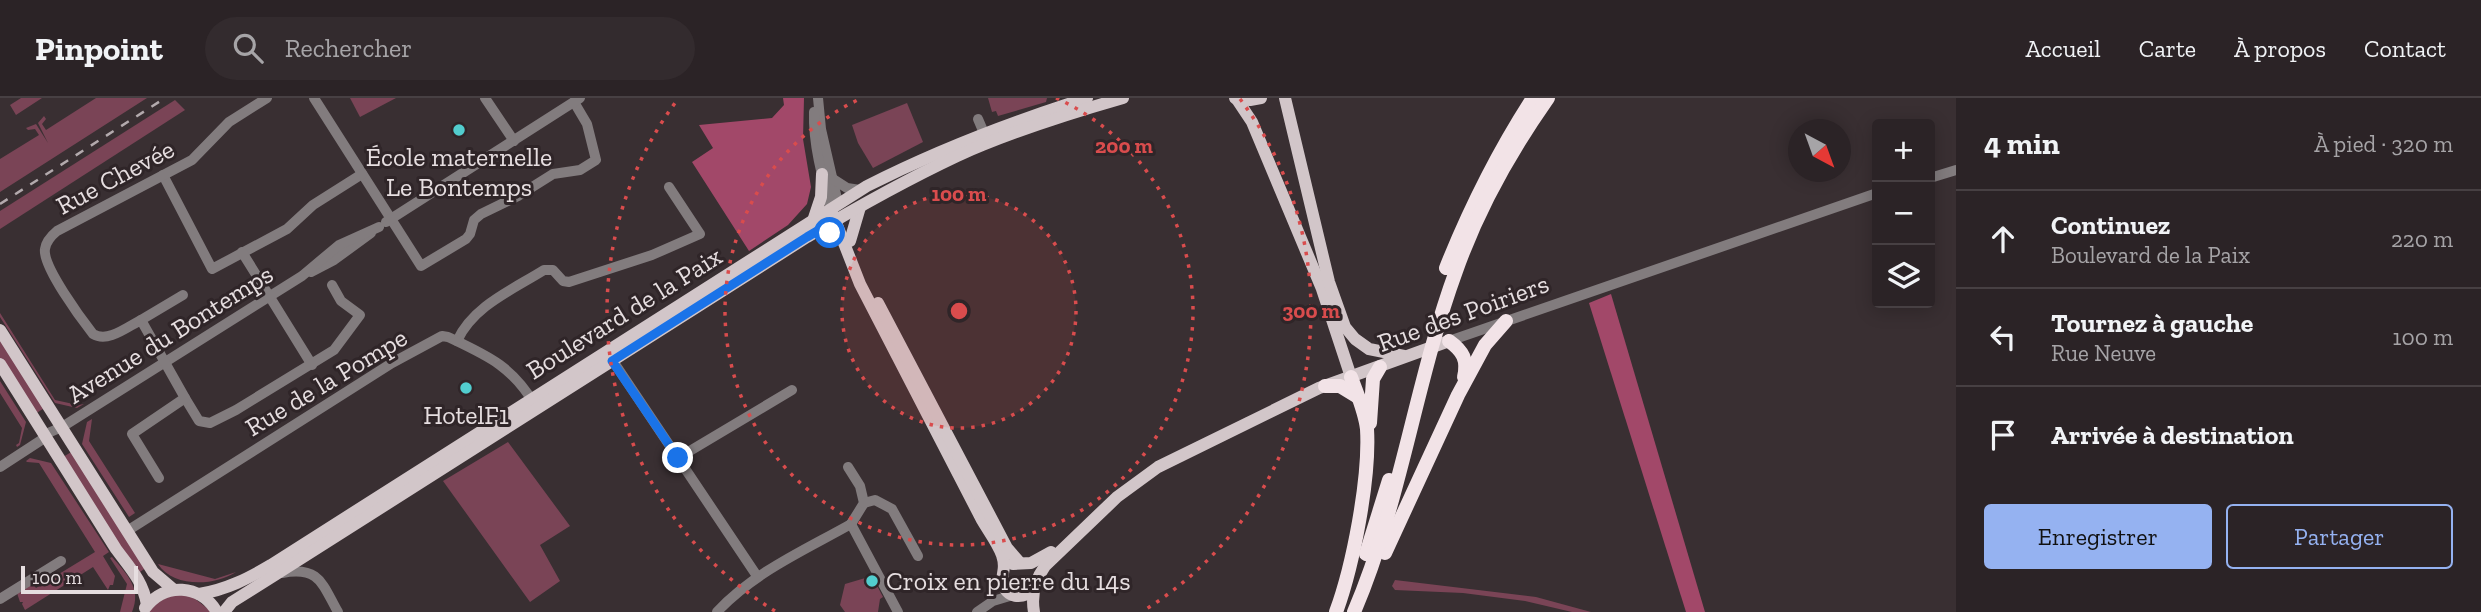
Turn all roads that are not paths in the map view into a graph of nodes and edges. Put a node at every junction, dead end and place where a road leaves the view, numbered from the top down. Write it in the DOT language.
graph roads {
  1 [pos="267,98"];
  2 [pos="314,98"];
  3 [pos="485,98"];
  4 [pos="816,98"];
  5 [pos="1087,98"];
  6 [pos="1123,98"];
  7 [pos="1235,98"];
  8 [pos="1261,98"];
  9 [pos="1286,98"];
  10 [pos="1533,98"];
  11 [pos="1548,98"];
  12 [pos="577,100"];
  13 [pos="978,119"];
  14 [pos="984,133"];
  15 [pos="514,141"];
  16 [pos="1956,170"];
  17 [pos="362,174"];
  18 [pos="163,175"];
  19 [pos="827,176"];
  20 [pos="1935,176"];
  21 [pos="668,187"];
  22 [pos="863,188"];
  23 [pos="1872,195"];
  24 [pos="860,207"];
  25 [pos="836,212"];
  26 [pos="391,219"];
  27 [pos="816,224"];
  28 [pos="807,237"];
  29 [pos="846,240"];
  30 [pos="242,252"];
  31 [pos="332,285"];
  32 [pos="183,295"];
  33 [pos="270,296"];
  34 [pos="141,320"];
  35 [pos="1506,321"];
  36 [pos="1434,325"];
  37 [pos="0,330"];
  38 [pos="628,337"];
  39 [pos="457,341"];
  40 [pos="1339,341"];
  41 [pos="1449,341"];
  42 [pos="595,358"];
  43 [pos="1417,359"];
  44 [pos="612,361"];
  45 [pos="165,362"];
  46 [pos="0,364"];
  47 [pos="312,365"];
  48 [pos="1380,367"];
  49 [pos="1351,377"];
  50 [pos="1325,386"];
  51 [pos="792,390"];
  52 [pos="1458,396"];
  53 [pos="1359,397"];
  54 [pos="184,398"];
  55 [pos="534,404"];
  56 [pos="62,427"];
  57 [pos="47,437"];
  58 [pos="1366,445"];
  59 [pos="678,458"];
  60 [pos="0,467"];
  61 [pos="848,467"];
  62 [pos="159,478"];
  63 [pos="864,503"];
  64 [pos="851,524"];
  65 [pos="1087,524"];
  66 [pos="127,531"];
  67 [pos="918,556"];
  68 [pos="61,561"];
  69 [pos="1023,564"];
  70 [pos="1005,571"];
  71 [pos="275,575"];
  72 [pos="757,576"];
  73 [pos="1035,584"];
  74 [pos="173,589"];
  75 [pos="1011,592"];
  76 [pos="200,594"];
  77 [pos="0,599"];
  78 [pos="145,608"];
  79 [pos="217,612"];
  80 [pos="225,612"];
  81 [pos="338,612"];
  82 [pos="718,612"];
  83 [pos="898,612"];
  84 [pos="977,612"];
  85 [pos="1027,612"];
  86 [pos="1034,612"];
  87 [pos="1336,612"];
  88 [pos="1344,612"];
  89 [pos="1357,612"];
  1 -- 18 [label="street, Rue Chevée"];
  2 -- 17 [label="street"];
  3 -- 15 [label="street"];
  4 -- 19 [label="street"];
  5 -- 14 [label="main road"];
  6 -- 24 [label="main road"];
  7 -- 8 [label="main road"];
  7 -- 40 [label="main road"];
  9 -- 43 [label="main road"];
  10 -- 36 [label="highway"];
  11 -- 36 [label="highway"];
  12 -- 15 [label="street, Avenue du Bontemps"];
  12 -- 26 [label="street"];
  13 -- 14 [label="street"];
  14 -- 22 [label="main road"];
  15 -- 26 [label="street, Avenue du Bontemps"];
  16 -- 20 [label="street"];
  17 -- 26 [label="street"];
  17 -- 30 [label="street"];
  18 -- 30 [label="street"];
  18 -- 34 [label="street, Rue Chevée"];
  19 -- 22 [label="street"];
  19 -- 25 [label="street"];
  19 -- 27 [label="main road"];
  21 -- 39 [label="street"];
  22 -- 25 [label="main road"];
  23 -- 35 [label="street, Rue des Poiriers"];
  24 -- 25 [label="main road"];
  24 -- 29 [label="main road"];
  25 -- 27 [label="main road, Boulevard de la Paix"];
  25 -- 28 [label="street"];
  25 -- 29 [label="main road"];
  26 -- 33 [label="street, Avenue du Bontemps"];
  27 -- 28 [label="main road, Boulevard de la Paix"];
  27 -- 29 [label="main road"];
  27 -- 38 [label="main road, Boulevard de la Paix"];
  28 -- 44 [label="main road, Boulevard de la Paix"];
  29 -- 69 [label="main road"];
  29 -- 70 [label="main road"];
  30 -- 33 [label="street"];
  31 -- 47 [label="street"];
  32 -- 34 [label="street, Rue Chevée"];
  33 -- 45 [label="street, Avenue du Bontemps"];
  33 -- 47 [label="street"];
  34 -- 45 [label="street"];
  35 -- 41 [label="street, Rue des Poiriers"];
  35 -- 52 [label="highway"];
  36 -- 43 [label="highway"];
  37 -- 56 [label="main road"];
  38 -- 42 [label="main road, Boulevard de la Paix"];
  38 -- 44 [label="street"];
  39 -- 55 [label="street"];
  39 -- 66 [label="street, Rue de la Pompe"];
  40 -- 49 [label="main road"];
  40 -- 50 [label="main road"];
  41 -- 43 [label="main road, Rue des Poiriers"];
  41 -- 52 [label="highway"];
  42 -- 44 [label="street"];
  42 -- 55 [label="main road, Boulevard de la Paix"];
  43 -- 48 [label="main road, Rue des Poiriers"];
  43 -- 88 [label="highway"];
  43 -- 89 [label="highway"];
  44 -- 55 [label="main road, Boulevard de la Paix"];
  44 -- 59 [label="street"];
  45 -- 54 [label="street"];
  45 -- 56 [label="street, Avenue du Bontemps"];
  46 -- 57 [label="main road"];
  47 -- 54 [label="street"];
  48 -- 49 [label="main road, Rue des Poiriers"];
  48 -- 58 [label="highway"];
  49 -- 50 [label="main road, Rue des Poiriers"];
  49 -- 53 [label="highway"];
  50 -- 53 [label="highway"];
  50 -- 65 [label="main road, Rue des Poiriers"];
  51 -- 59 [label="street"];
  52 -- 89 [label="highway"];
  53 -- 58 [label="highway"];
  54 -- 62 [label="street"];
  55 -- 71 [label="main road, Boulevard de la Paix"];
  55 -- 76 [label="main road, Boulevard de la Paix"];
  56 -- 57 [label="street, Avenue du Bontemps"];
  56 -- 66 [label="main road"];
  57 -- 60 [label="street, Avenue du Bontemps"];
  57 -- 78 [label="main road"];
  58 -- 87 [label="highway"];
  59 -- 72 [label="street"];
  61 -- 63 [label="street"];
  63 -- 64 [label="street"];
  63 -- 67 [label="street"];
  64 -- 72 [label="street"];
  64 -- 83 [label="street"];
  65 -- 69 [label="main road"];
  65 -- 73 [label="main road"];
  66 -- 74 [label="main road"];
  68 -- 77 [label="street"];
  69 -- 70 [label="main road"];
  69 -- 73 [label="main road"];
  70 -- 75 [label="main road"];
  71 -- 80 [label="main road, Boulevard de la Paix"];
  71 -- 81 [label="street"];
  72 -- 82 [label="street"];
  73 -- 75 [label="main road"];
  73 -- 86 [label="main road"];
  74 -- 76 [label="main road"];
  74 -- 78 [label="main road"];
  75 -- 84 [label="street"];
  75 -- 85 [label="main road"];
  76 -- 79 [label="main road"];
}
